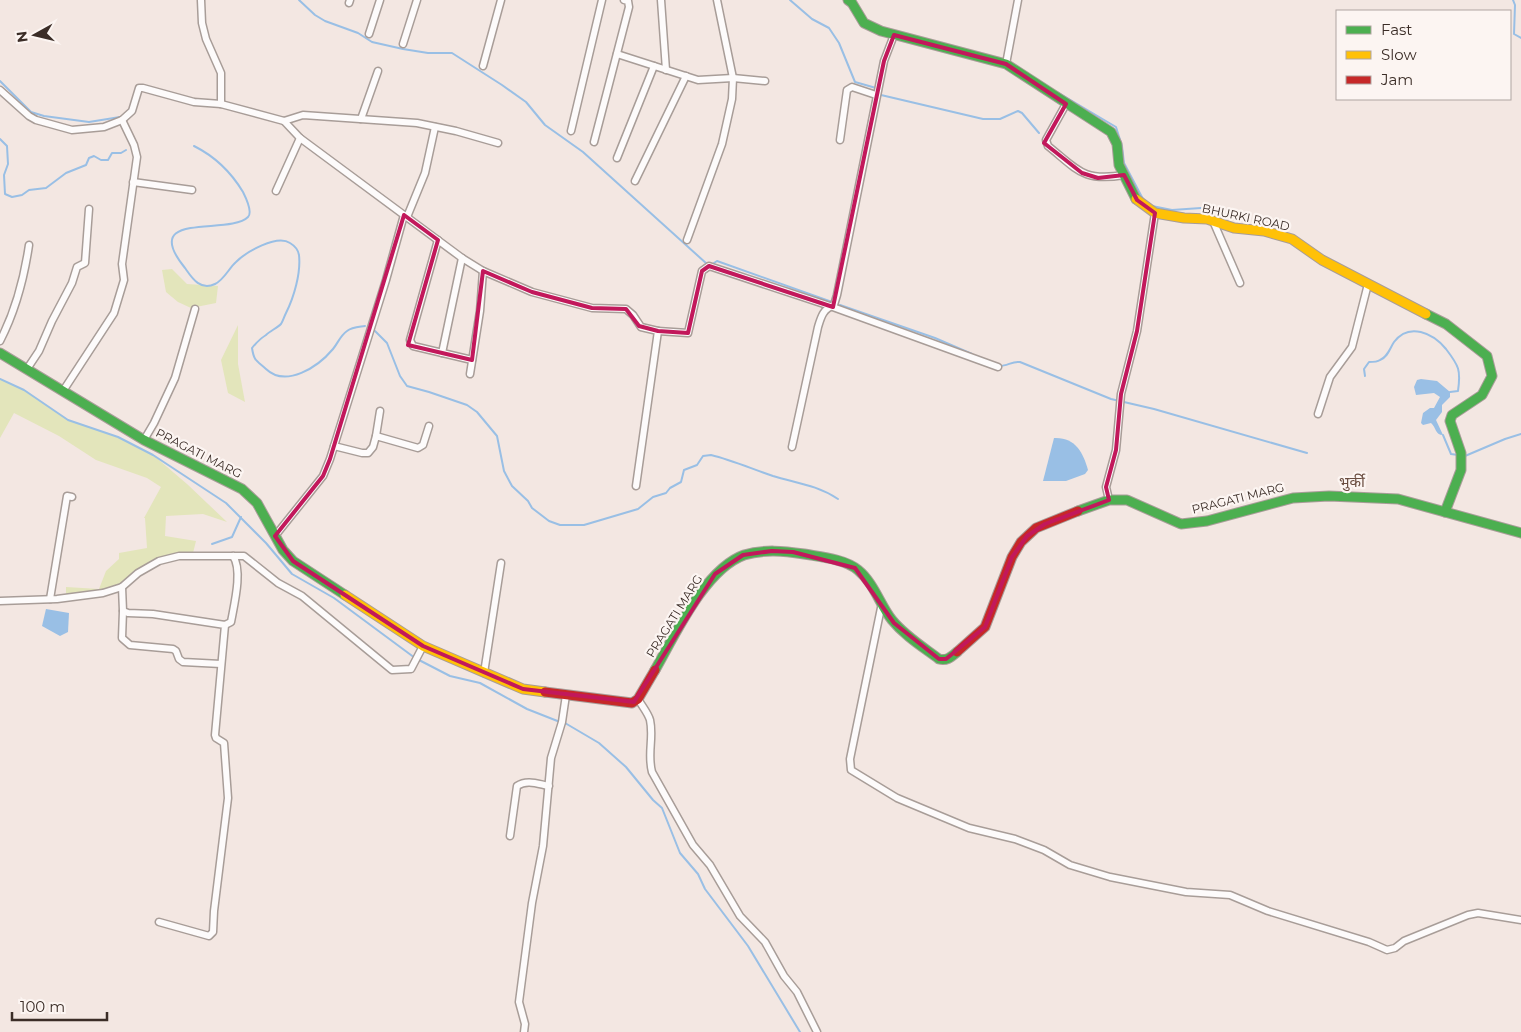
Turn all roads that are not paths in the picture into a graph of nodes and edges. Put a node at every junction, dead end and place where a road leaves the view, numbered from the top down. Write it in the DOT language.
graph roads {
  1 [pos="201,0"];
  2 [pos="380,0"];
  3 [pos="417,0"];
  4 [pos="501,0"];
  5 [pos="602,0"];
  6 [pos="624,0"];
  7 [pos="661,0"];
  8 [pos="717,0"];
  9 [pos="848,0"];
  10 [pos="1018,0"];
  11 [pos="369,34"];
  12 [pos="894,35"];
  13 [pos="403,44"];
  14 [pos="617,54"];
  15 [pos="1006,64"];
  16 [pos="483,66"];
  17 [pos="654,66"];
  18 [pos="666,70"];
  19 [pos="378,72"];
  20 [pos="686,76"];
  21 [pos="733,78"];
  22 [pos="765,80"];
  23 [pos="0,90"];
  24 [pos="876,95"];
  25 [pos="221,104"];
  26 [pos="1066,104"];
  27 [pos="361,119"];
  28 [pos="122,120"];
  29 [pos="284,122"];
  30 [pos="435,127"];
  31 [pos="571,132"];
  32 [pos="300,138"];
  33 [pos="840,140"];
  34 [pos="594,142"];
  35 [pos="498,143"];
  36 [pos="617,158"];
  37 [pos="1124,174"];
  38 [pos="635,181"];
  39 [pos="134,182"];
  40 [pos="192,190"];
  41 [pos="276,191"];
  42 [pos="89,209"];
  43 [pos="1155,213"];
  44 [pos="405,216"];
  45 [pos="1213,221"];
  46 [pos="438,240"];
  47 [pos="687,240"];
  48 [pos="29,245"];
  49 [pos="462,258"];
  50 [pos="483,271"];
  51 [pos="1240,282"];
  52 [pos="1368,284"];
  53 [pos="830,306"];
  54 [pos="195,309"];
  55 [pos="658,331"];
  56 [pos="0,341"];
  57 [pos="0,353"];
  58 [pos="442,353"];
  59 [pos="472,360"];
  60 [pos="998,367"];
  61 [pos="27,369"];
  62 [pos="470,374"];
  63 [pos="63,391"];
  64 [pos="380,411"];
  65 [pos="1318,414"];
  66 [pos="429,426"];
  67 [pos="376,436"];
  68 [pos="144,440"];
  69 [pos="334,446"];
  70 [pos="792,447"];
  71 [pos="636,486"];
  72 [pos="72,497"];
  73 [pos="1109,500"];
  74 [pos="1446,512"];
  75 [pos="1521,533"];
  76 [pos="275,536"];
  77 [pos="233,556"];
  78 [pos="501,563"];
  79 [pos="122,587"];
  80 [pos="50,600"];
  81 [pos="0,601"];
  82 [pos="882,603"];
  83 [pos="123,610"];
  84 [pos="225,626"];
  85 [pos="424,646"];
  86 [pos="221,664"];
  87 [pos="484,673"];
  88 [pos="566,695"];
  89 [pos="638,700"];
  90 [pos="549,786"];
  91 [pos="510,836"];
  92 [pos="1521,920"];
  93 [pos="159,922"];
  94 [pos="524,1032"];
  95 [pos="816,1032"];
  1 -- 25 [label="street"];
  2 -- 11 [label="street"];
  3 -- 13 [label="street"];
  4 -- 16 [label="street"];
  5 -- 31 [label="street"];
  6 -- 14 [label="street"];
  7 -- 18 [label="street"];
  8 -- 21 [label="street"];
  9 -- 12 [label="street"];
  10 -- 15 [label="street"];
  12 -- 15 [label="street"];
  12 -- 24 [label="street"];
  14 -- 17 [label="street"];
  14 -- 34 [label="street"];
  15 -- 26 [label="street"];
  17 -- 18 [label="street"];
  17 -- 36 [label="street"];
  18 -- 20 [label="street"];
  19 -- 27 [label="street"];
  20 -- 21 [label="street"];
  20 -- 38 [label="street"];
  21 -- 22 [label="street"];
  21 -- 47 [label="street"];
  23 -- 28 [label="street"];
  24 -- 33 [label="street"];
  24 -- 53 [label="street"];
  25 -- 28 [label="street"];
  25 -- 29 [label="street"];
  26 -- 37 [label="street"];
  26 -- 37 [label="street"];
  27 -- 29 [label="street"];
  27 -- 30 [label="street"];
  28 -- 39 [label="street"];
  29 -- 32 [label="street"];
  30 -- 35 [label="street"];
  30 -- 44 [label="street"];
  32 -- 41 [label="street"];
  32 -- 44 [label="street"];
  37 -- 43 [label="street"];
  39 -- 40 [label="street"];
  39 -- 63 [label="street"];
  42 -- 61 [label="street"];
  43 -- 45 [label="street, BHURKI ROAD"];
  43 -- 73 [label="street"];
  44 -- 46 [label="street"];
  44 -- 69 [label="street"];
  45 -- 51 [label="street"];
  45 -- 52 [label="street, BHURKI ROAD"];
  46 -- 49 [label="street"];
  46 -- 58 [label="street"];
  48 -- 56 [label="street"];
  49 -- 50 [label="street"];
  49 -- 58 [label="street"];
  50 -- 55 [label="street"];
  50 -- 59 [label="street"];
  52 -- 65 [label="street"];
  52 -- 74 [label="street, BHURKI ROAD"];
  53 -- 55 [label="street"];
  53 -- 60 [label="street"];
  53 -- 70 [label="street"];
  54 -- 68 [label="street"];
  55 -- 71 [label="street"];
  57 -- 61 [label="street, PRAGATI MARG"];
  58 -- 59 [label="street"];
  59 -- 62 [label="street"];
  61 -- 63 [label="street, PRAGATI MARG"];
  63 -- 68 [label="street, PRAGATI MARG"];
  64 -- 67 [label="street"];
  66 -- 67 [label="street"];
  67 -- 69 [label="street"];
  68 -- 76 [label="street, PRAGATI MARG"];
  69 -- 76 [label="street"];
  72 -- 80 [label="street"];
  73 -- 74 [label="street, PRAGATI MARG"];
  73 -- 82 [label="street, PRAGATI MARG"];
  74 -- 75 [label="street, PRAGATI MARG"];
  76 -- 85 [label="street, PRAGATI MARG"];
  77 -- 79 [label="street"];
  77 -- 84 [label="street"];
  77 -- 85 [label="street"];
  78 -- 87 [label="street"];
  79 -- 80 [label="street"];
  79 -- 83 [label="street"];
  80 -- 81 [label="street"];
  82 -- 89 [label="street, PRAGATI MARG"];
  82 -- 92 [label="street"];
  83 -- 84 [label="street"];
  83 -- 86 [label="street"];
  84 -- 86 [label="street"];
  85 -- 87 [label="street, PRAGATI MARG"];
  86 -- 93 [label="street"];
  87 -- 88 [label="street, PRAGATI MARG"];
  88 -- 89 [label="street, PRAGATI MARG"];
  88 -- 90 [label="street"];
  89 -- 95 [label="street"];
  90 -- 91 [label="street"];
  90 -- 94 [label="street"];
}
